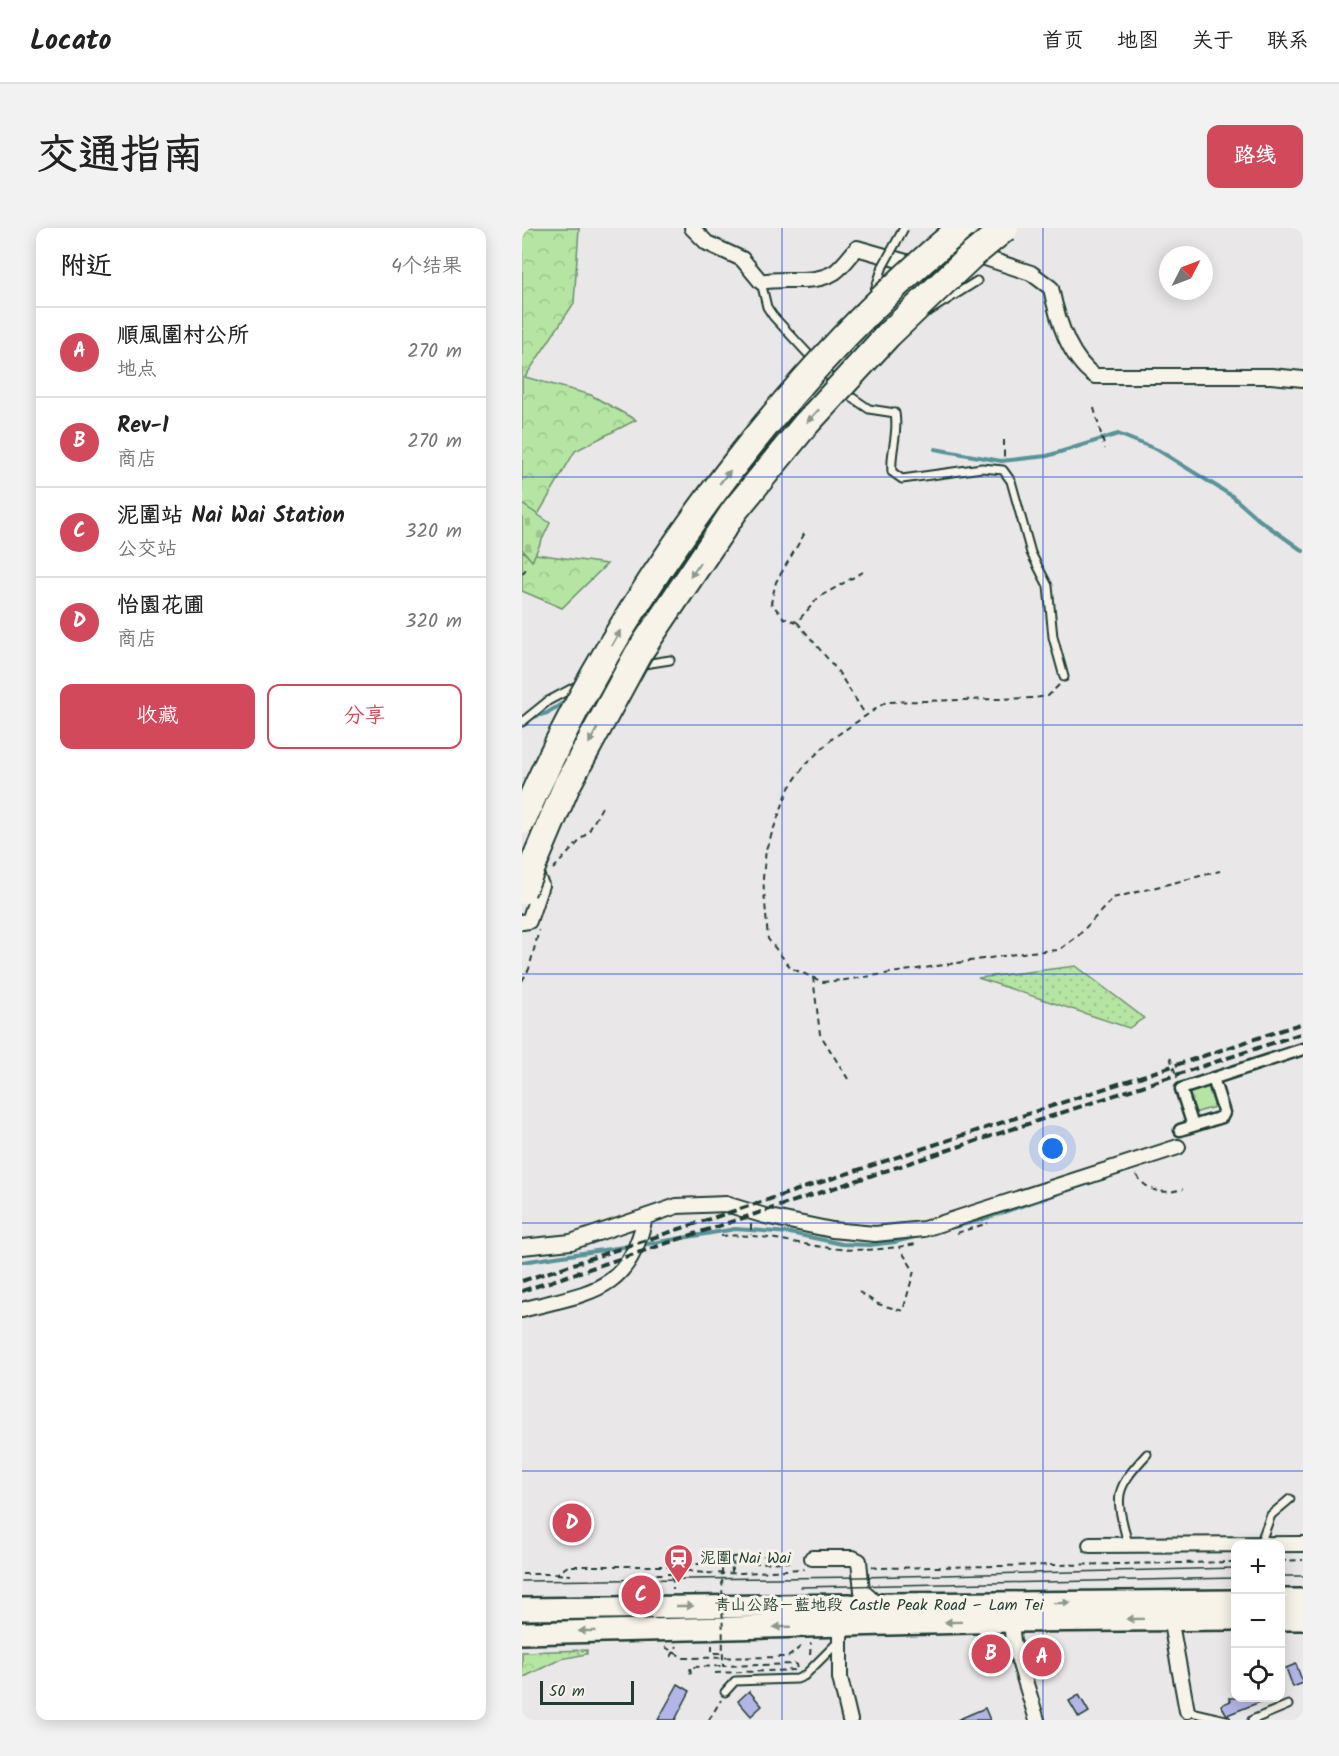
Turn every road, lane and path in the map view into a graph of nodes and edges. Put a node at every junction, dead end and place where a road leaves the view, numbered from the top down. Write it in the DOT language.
graph roads {
  1 [pos="692,228"];
  2 [pos="904,228"];
  3 [pos="961,228"];
  4 [pos="1005,228"];
  5 [pos="977,281"];
  6 [pos="761,282"];
  7 [pos="867,315"];
  8 [pos="888,335"];
  9 [pos="1303,379"];
  10 [pos="1094,408"];
  11 [pos="1004,440"];
  12 [pos="1105,449"];
  13 [pos="1005,473"];
  14 [pos="806,531"];
  15 [pos="526,569"];
  16 [pos="863,572"];
  17 [pos="522,574"];
  18 [pos="797,622"];
  19 [pos="670,660"];
  20 [pos="617,670"];
  21 [pos="609,672"];
  22 [pos="1064,677"];
  23 [pos="865,714"];
  24 [pos="522,722"];
  25 [pos="602,807"];
  26 [pos="522,821"];
  27 [pos="1220,871"];
  28 [pos="522,873"];
  29 [pos="531,886"];
  30 [pos="522,922"];
  31 [pos="539,928"];
  32 [pos="813,977"];
  33 [pos="522,981"];
  34 [pos="1303,1049"];
  35 [pos="1170,1057"];
  36 [pos="1213,1078"];
  37 [pos="848,1079"];
  38 [pos="1181,1089"];
  39 [pos="1193,1126"];
  40 [pos="1180,1130"];
  41 [pos="1178,1147"];
  42 [pos="1135,1174"];
  43 [pos="1183,1189"];
  44 [pos="645,1217"];
  45 [pos="751,1224"];
  46 [pos="751,1235"];
  47 [pos="721,1236"];
  48 [pos="522,1246"];
  49 [pos="899,1247"];
  50 [pos="888,1249"];
  51 [pos="859,1292"];
  52 [pos="522,1310"];
  53 [pos="1148,1454"];
  54 [pos="1290,1499"];
  55 [pos="1262,1540"];
  56 [pos="1128,1544"];
  57 [pos="1231,1544"];
  58 [pos="1285,1544"];
  59 [pos="1303,1544"];
  60 [pos="1090,1545"];
  61 [pos="1303,1560"];
  62 [pos="1285,1561"];
  63 [pos="1231,1562"];
  64 [pos="809,1563"];
  65 [pos="722,1564"];
  66 [pos="672,1566"];
  67 [pos="876,1567"];
  68 [pos="719,1568"];
  69 [pos="683,1571"];
  70 [pos="732,1572"];
  71 [pos="522,1574"];
  72 [pos="556,1574"];
  73 [pos="646,1574"];
  74 [pos="672,1574"];
  75 [pos="571,1575"];
  76 [pos="673,1592"];
  77 [pos="863,1600"];
  78 [pos="1285,1600"];
  79 [pos="1303,1600"];
  80 [pos="1231,1601"];
  81 [pos="522,1609"];
  82 [pos="1008,1612"];
  83 [pos="1170,1618"];
  84 [pos="1231,1619"];
  85 [pos="1285,1619"];
  86 [pos="1303,1619"];
  87 [pos="522,1633"];
  88 [pos="840,1633"];
  89 [pos="811,1639"];
  90 [pos="680,1640"];
  91 [pos="711,1644"];
  92 [pos="723,1653"];
  93 [pos="671,1657"];
  94 [pos="809,1663"];
  95 [pos="723,1666"];
  96 [pos="715,1673"];
  97 [pos="691,1674"];
  98 [pos="725,1692"];
  99 [pos="1288,1705"];
  100 [pos="1187,1711"];
  101 [pos="709,1720"];
  102 [pos="850,1720"];
  103 [pos="1037,1720"];
  104 [pos="1226,1720"];
  105 [pos="1252,1720"];
  1 -- 6 [label="street"];
  2 -- 7 [label="lane, bridge"];
  3 -- 7 [label="highway, bridge"];
  4 -- 8 [label="highway, bridge"];
  5 -- 8 [label="lane, bridge"];
  6 -- 9 [label="street"];
  6 -- 13 [label="lane"];
  26 -- 7 [label="highway, one-way, bridge"];
  8 -- 29 [label="highway, one-way, bridge"];
  10 -- 12 [label="path"];
  11 -- 13 [label="path"];
  13 -- 22 [label="lane"];
  14 -- 18 [label="path"];
  15 -- 17 [label="path"];
  16 -- 18 [label="path"];
  18 -- 23 [label="path"];
  19 -- 20 [label="lane"];
  21 -- 24 [label="lane"];
  22 -- 23 [label="path"];
  23 -- 32 [label="path"];
  25 -- 29 [label="path"];
  27 -- 32 [label="path"];
  28 -- 29 [label="street"];
  29 -- 30 [label="street"];
  31 -- 33 [label="path"];
  32 -- 37 [label="path"];
  34 -- 36 [label="street"];
  35 -- 38 [label="path"];
  36 -- 38 [label="street"];
  36 -- 39 [label="street"];
  38 -- 39 [label="street"];
  39 -- 40 [label="street"];
  41 -- 44 [label="street"];
  42 -- 43 [label="path"];
  44 -- 48 [label="street"];
  44 -- 52 [label="street"];
  45 -- 46 [label="path"];
  46 -- 47 [label="path"];
  46 -- 50 [label="path"];
  49 -- 51 [label="path"];
  53 -- 56 [label="lane"];
  54 -- 55 [label="lane"];
  56 -- 57 [label="street"];
  56 -- 60 [label="street"];
  58 -- 59 [label="street"];
  61 -- 62 [label="path"];
  63 -- 67 [label="path"];
  64 -- 70 [label="path, 青山公路－藍地段 Castle Peak Road – Lam Tei"];
  64 -- 77 [label="street"];
  65 -- 68 [label="path, bridge"];
  65 -- 69 [label="path, bridge"];
  65 -- 70 [label="path, bridge"];
  65 -- 92 [label="path, bridge"];
  66 -- 69 [label="path, 青山公路－藍地段 Castle Peak Road – Lam Tei"];
  66 -- 72 [label="path, 青山公路－藍地段 Castle Peak Road – Lam Tei"];
  66 -- 74 [label="path"];
  69 -- 70 [label="path, 青山公路－藍地段 Castle Peak Road – Lam Tei"];
  71 -- 72 [label="path, 青山公路－藍地段 Castle Peak Road – Lam Tei"];
  72 -- 75 [label="path"];
  73 -- 74 [label="path"];
  74 -- 76 [label="path"];
  81 -- 77 [label="main road, 青山公路－藍地段 Castle Peak Road – Lam Tei, one-way"];
  77 -- 82 [label="main road, 青山公路－藍地段 Castle Peak Road – Lam Tei"];
  78 -- 79 [label="main road"];
  82 -- 80 [label="main road, 青山公路－藍地段 Castle Peak Road – Lam Tei, one-way"];
  83 -- 82 [label="main road, 青山公路－藍地段 Castle Peak Road – Lam Tei, one-way"];
  82 -- 88 [label="main road, 青山公路－藍地段 Castle Peak Road – Lam Tei, one-way"];
  82 -- 103 [label="street"];
  83 -- 84 [label="main road, 青山公路－藍地段 Castle Peak Road – Lam Tei"];
  83 -- 100 [label="street"];
  85 -- 86 [label="main road"];
  88 -- 87 [label="main road, 青山公路－藍地段 Castle Peak Road – Lam Tei, one-way"];
  88 -- 98 [label="lane"];
  88 -- 102 [label="street"];
  89 -- 94 [label="path"];
  90 -- 93 [label="path"];
  91 -- 92 [label="path"];
  92 -- 95 [label="path, bridge"];
  95 -- 96 [label="path, bridge"];
  95 -- 97 [label="path"];
  98 -- 101 [label="path"];
  99 -- 105 [label="lane"];
  100 -- 104 [label="lane"];
}
